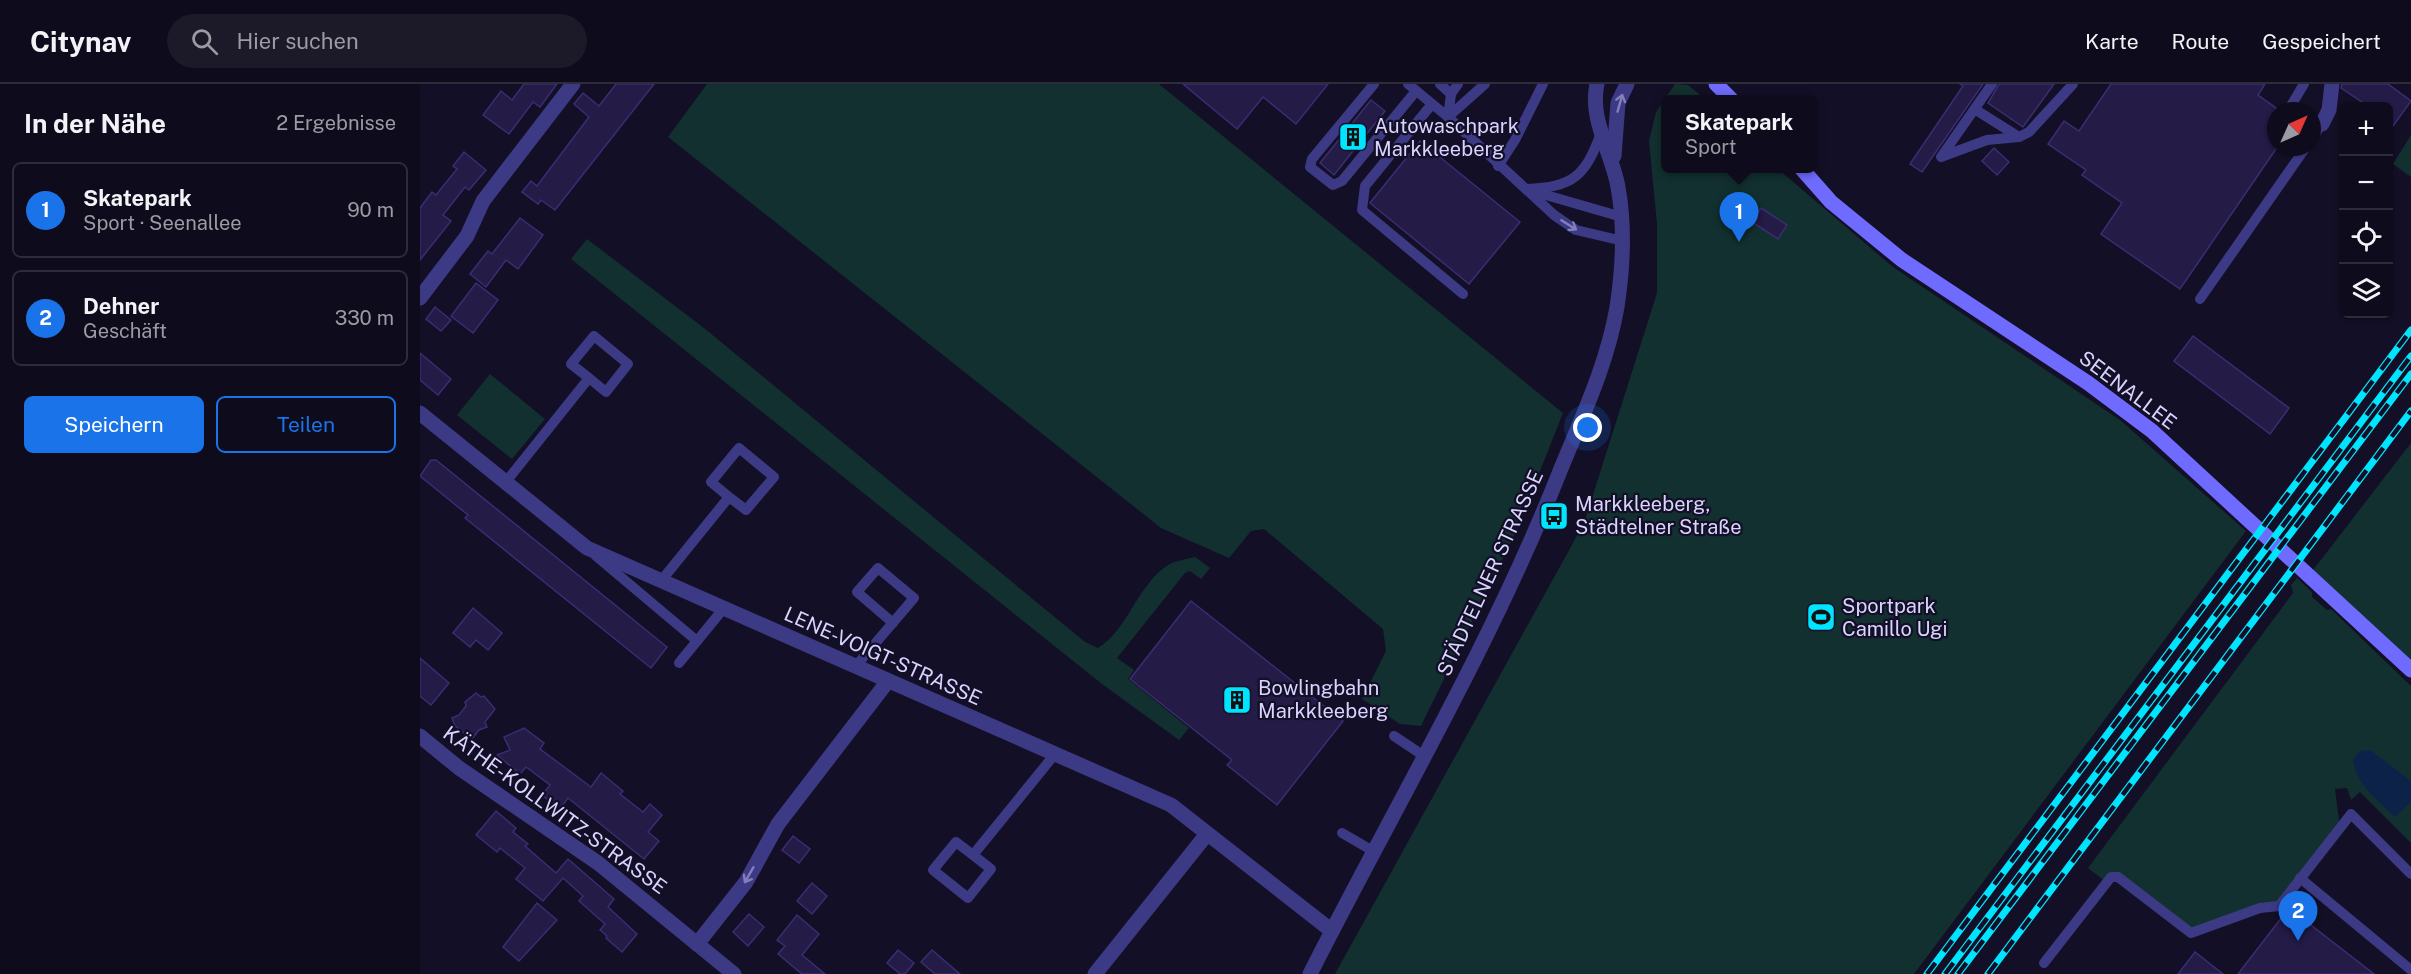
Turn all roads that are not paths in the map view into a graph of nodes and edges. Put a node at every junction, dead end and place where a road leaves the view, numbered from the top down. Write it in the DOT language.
graph roads {
  1 [pos="573,84"];
  2 [pos="1374,84"];
  3 [pos="1440,84"];
  4 [pos="1458,84"];
  5 [pos="1485,84"];
  6 [pos="1543,84"];
  7 [pos="1597,84"];
  8 [pos="1627,84"];
  9 [pos="1716,84"];
  10 [pos="1992,84"];
  11 [pos="2073,84"];
  12 [pos="2304,84"];
  13 [pos="2332,84"];
  14 [pos="1412,87"];
  15 [pos="1451,94"];
  16 [pos="1727,95"];
  17 [pos="2293,102"];
  18 [pos="1432,104"];
  19 [pos="1976,110"];
  20 [pos="1448,117"];
  21 [pos="2322,124"];
  22 [pos="1601,133"];
  23 [pos="2019,137"];
  24 [pos="2300,156"];
  25 [pos="1613,165"];
  26 [pos="1498,166"];
  27 [pos="1805,173"];
  28 [pos="1526,189"];
  29 [pos="1622,217"];
  30 [pos="1623,241"];
  31 [pos="1463,294"];
  32 [pos="420,298"];
  33 [pos="2200,299"];
  34 [pos="589,378"];
  35 [pos="420,413"];
  36 [pos="505,483"];
  37 [pos="729,496"];
  38 [pos="587,548"];
  39 [pos="661,581"];
  40 [pos="724,608"];
  41 [pos="892,623"];
  42 [pos="698,641"];
  43 [pos="679,663"];
  44 [pos="855,667"];
  45 [pos="2411,670"];
  46 [pos="888,681"];
  47 [pos="420,736"];
  48 [pos="1394,736"];
  49 [pos="1055,754"];
  50 [pos="1424,756"];
  51 [pos="1342,833"];
  52 [pos="1207,834"];
  53 [pos="1373,851"];
  54 [pos="973,855"];
  55 [pos="2411,874"];
  56 [pos="2300,878"];
  57 [pos="1332,931"];
  58 [pos="697,944"];
  59 [pos="2044,963"];
  60 [pos="718,968"];
  61 [pos="2411,970"];
  62 [pos="734,974"];
  63 [pos="1095,974"];
  64 [pos="1310,974"];
  1 -- 32 [label="street"];
  2 -- 14 [label="lane"];
  3 -- 15 [label="lane"];
  4 -- 15 [label="lane"];
  5 -- 20 [label="lane"];
  6 -- 26 [label="lane"];
  7 -- 22 [label="street, STÄDTELNER STRASSE"];
  25 -- 8 [label="street, STÄDTELNER STRASSE, one-way"];
  9 -- 16 [label="main road"];
  10 -- 19 [label="lane"];
  11 -- 23 [label="lane"];
  12 -- 17 [label="lane"];
  13 -- 21 [label="street"];
  14 -- 18 [label="lane"];
  15 -- 20 [label="lane"];
  18 -- 20 [label="lane"];
  18 -- 31 [label="lane"];
  19 -- 23 [label="lane"];
  19 -- 23 [label="lane"];
  20 -- 26 [label="lane"];
  22 -- 25 [label="street, STÄDTELNER STRASSE"];
  22 -- 28 [label="lane"];
  24 -- 33 [label="lane"];
  25 -- 29 [label="street, STÄDTELNER STRASSE"];
  26 -- 28 [label="lane"];
  27 -- 45 [label="main road, SEENALLEE"];
  28 -- 29 [label="lane"];
  28 -- 30 [label="lane, one-way"];
  29 -- 30 [label="street, STÄDTELNER STRASSE"];
  30 -- 50 [label="street, STÄDTELNER STRASSE"];
  34 -- 34 [label="lane"];
  34 -- 36 [label="lane"];
  35 -- 36 [label="street, LENE-VOIGT-STRASSE"];
  36 -- 38 [label="street, LENE-VOIGT-STRASSE"];
  37 -- 37 [label="lane"];
  37 -- 39 [label="lane"];
  38 -- 39 [label="street, LENE-VOIGT-STRASSE"];
  38 -- 42 [label="lane"];
  39 -- 40 [label="street, LENE-VOIGT-STRASSE"];
  40 -- 42 [label="lane"];
  40 -- 44 [label="street, LENE-VOIGT-STRASSE"];
  41 -- 41 [label="lane"];
  41 -- 44 [label="lane"];
  42 -- 43 [label="lane"];
  44 -- 46 [label="street, LENE-VOIGT-STRASSE"];
  46 -- 49 [label="street, LENE-VOIGT-STRASSE"];
  46 -- 58 [label="street, one-way"];
  47 -- 58 [label="street, KÄTHE-KOLLWITZ-STRASSE"];
  48 -- 50 [label="lane"];
  49 -- 52 [label="street, LENE-VOIGT-STRASSE"];
  49 -- 54 [label="lane"];
  50 -- 53 [label="street, STÄDTELNER STRASSE"];
  51 -- 53 [label="lane"];
  52 -- 57 [label="street, LENE-VOIGT-STRASSE"];
  52 -- 63 [label="street"];
  53 -- 57 [label="street, STÄDTELNER STRASSE"];
  54 -- 54 [label="lane"];
  55 -- 56 [label="lane"];
  56 -- 59 [label="lane"];
  56 -- 61 [label="lane"];
  57 -- 64 [label="street, STÄDTELNER STRASSE"];
  58 -- 60 [label="street, KÄTHE-KOLLWITZ-STRASSE"];
  60 -- 62 [label="street, KÄTHE-KOLLWITZ-STRASSE"];
}
